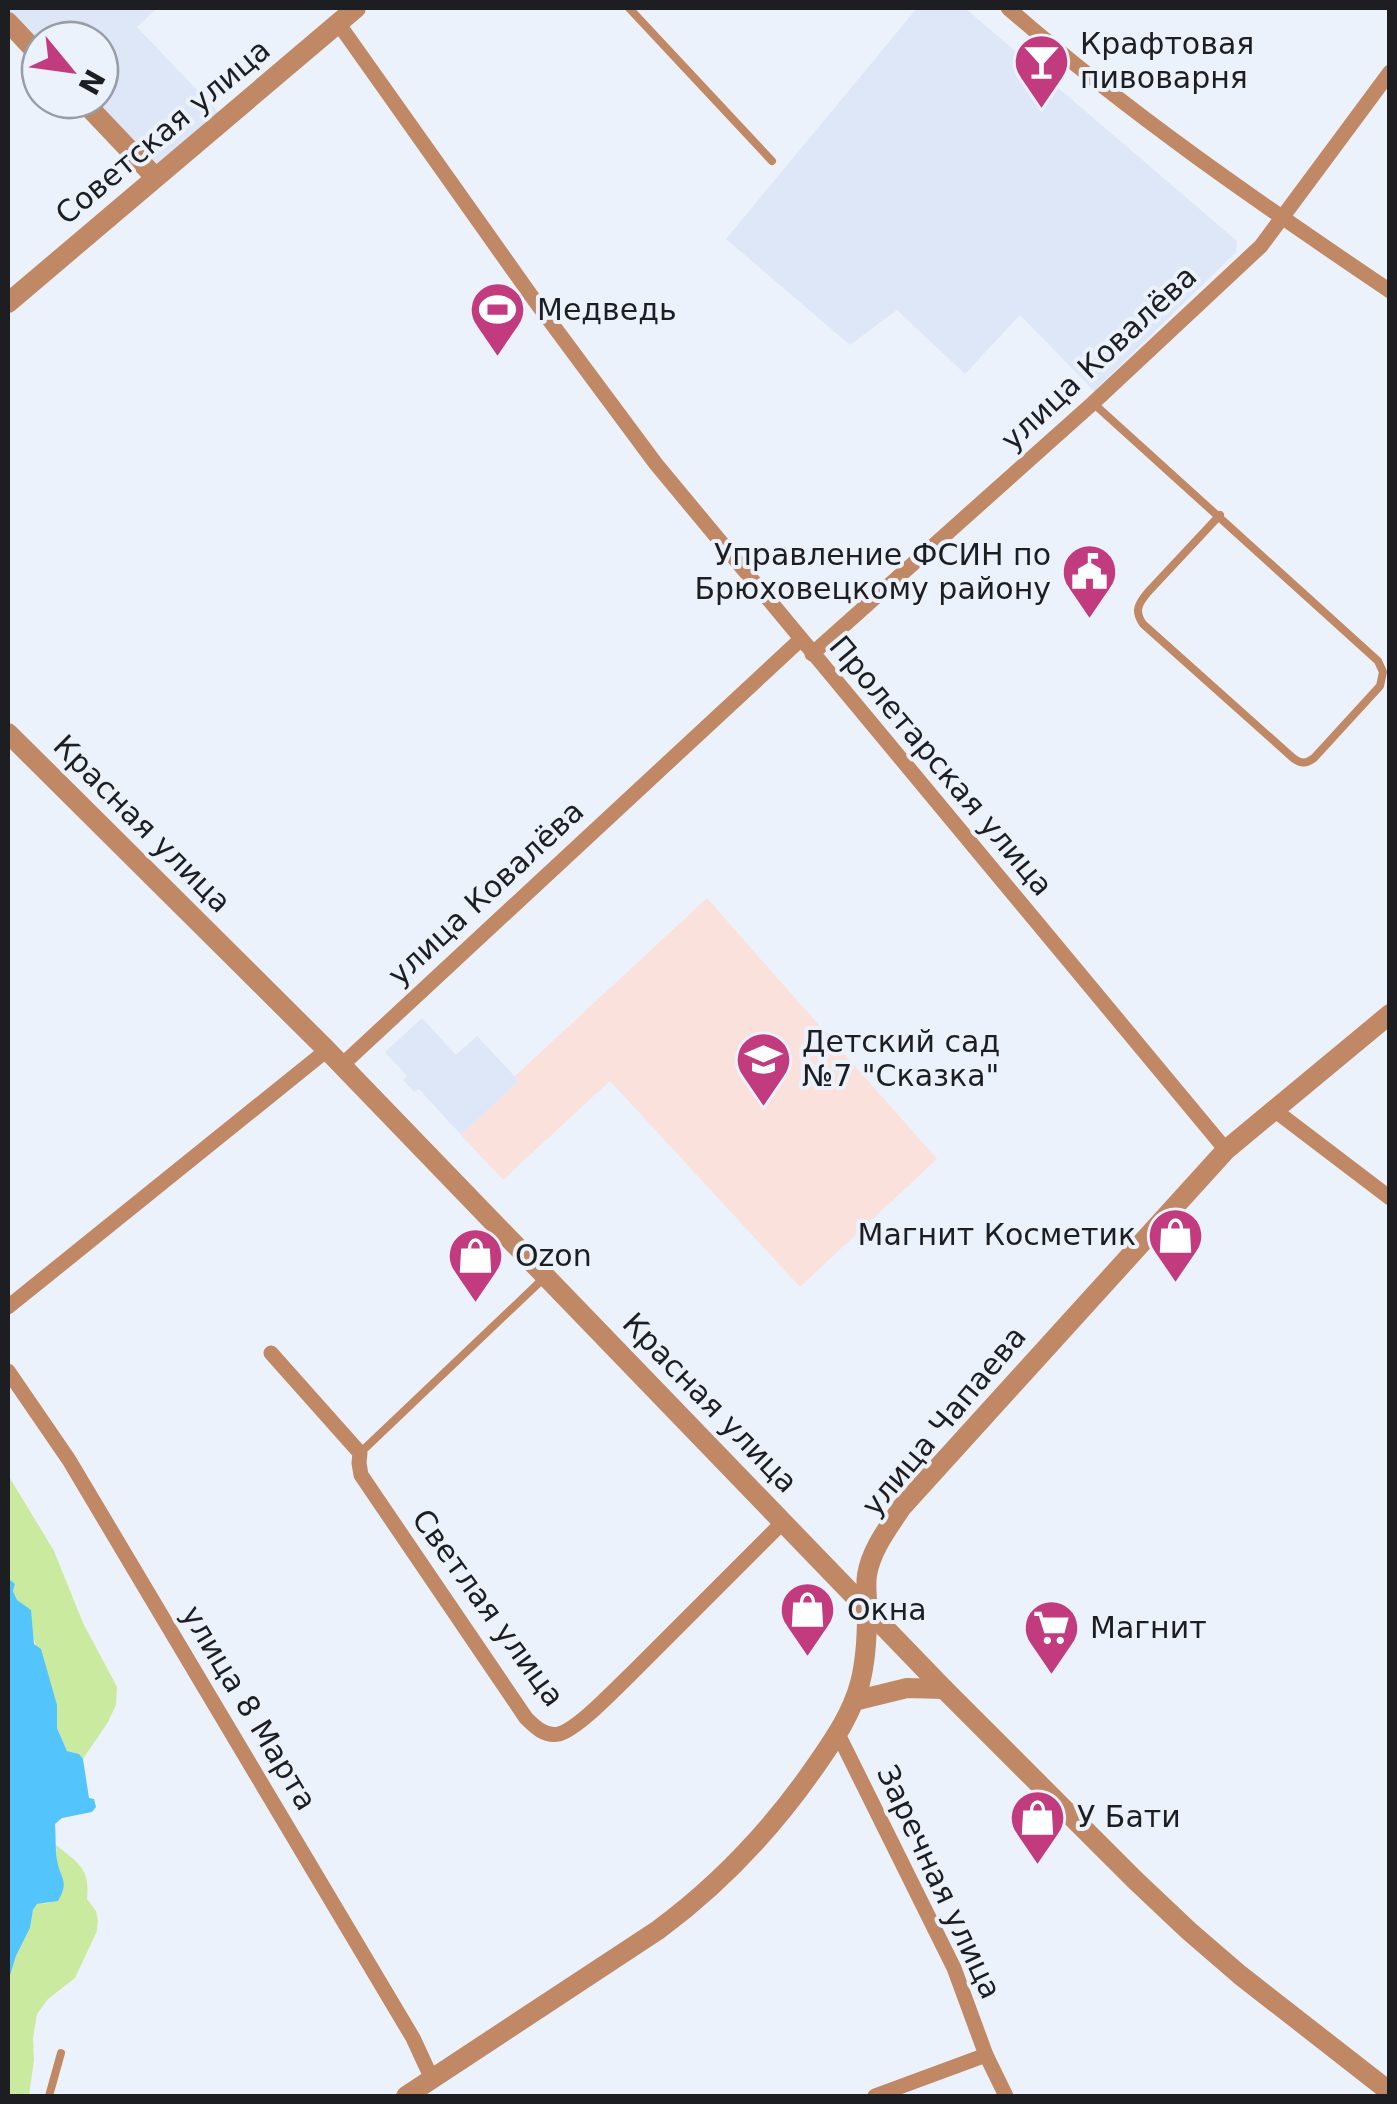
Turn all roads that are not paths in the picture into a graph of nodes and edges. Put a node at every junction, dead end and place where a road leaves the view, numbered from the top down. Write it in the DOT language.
graph roads {
  1 [pos="356,8"];
  2 [pos="629,8"];
  3 [pos="650,8"];
  4 [pos="1008,8"];
  5 [pos="640,19"];
  6 [pos="338,23"];
  7 [pos="1390,72"];
  8 [pos="101,120"];
  9 [pos="772,161"];
  10 [pos="156,177"];
  11 [pos="1282,218"];
  12 [pos="1390,291"];
  13 [pos="8,303"];
  14 [pos="1094,403"];
  15 [pos="1220,515"];
  16 [pos="800,640"];
  17 [pos="812,654"];
  18 [pos="8,732"];
  19 [pos="1390,1014"];
  20 [pos="334,1057"];
  21 [pos="1273,1109"];
  22 [pos="1226,1150"];
  23 [pos="1390,1198"];
  24 [pos="545,1276"];
  25 [pos="8,1306"];
  26 [pos="270,1353"];
  27 [pos="8,1371"];
  28 [pos="360,1453"];
  29 [pos="782,1522"];
  30 [pos="868,1609"];
  31 [pos="944,1690"];
  32 [pos="854,1701"];
  33 [pos="838,1734"];
  34 [pos="61,2052"];
  35 [pos="986,2056"];
  36 [pos="432,2079"];
  37 [pos="1390,2092"];
  38 [pos="49,2096"];
  39 [pos="406,2096"];
  40 [pos="875,2096"];
  41 [pos="1006,2096"];
  1 -- 6 [label="street, Советская улица"];
  2 -- 5 [label="lane"];
  3 -- 5 [label="lane"];
  4 -- 11 [label="street"];
  5 -- 9 [label="lane"];
  6 -- 10 [label="street, Советская улица"];
  6 -- 16 [label="street, Пролетарская улица"];
  7 -- 11 [label="street, улица Ковалёва"];
  8 -- 10 [label="street"];
  10 -- 13 [label="street, Советская улица"];
  11 -- 12 [label="street"];
  11 -- 14 [label="street, улица Ковалёва"];
  14 -- 15 [label="lane"];
  14 -- 17 [label="street, улица Ковалёва"];
  15 -- 15 [label="lane"];
  16 -- 17 [label="street, Пролетарская улица"];
  16 -- 20 [label="street, улица Ковалёва"];
  17 -- 22 [label="street, Пролетарская улица"];
  18 -- 20 [label="street, Красная улица"];
  19 -- 21 [label="street, улица Чапаева"];
  20 -- 24 [label="street, Красная улица"];
  20 -- 25 [label="street, улица Ковалёва"];
  21 -- 22 [label="street, улица Чапаева"];
  21 -- 23 [label="street"];
  22 -- 30 [label="street, улица Чапаева"];
  24 -- 28 [label="lane"];
  24 -- 29 [label="street, Красная улица"];
  26 -- 28 [label="street, Светлая улица"];
  27 -- 36 [label="street, улица 8 Марта"];
  28 -- 29 [label="street, Светлая улица"];
  29 -- 30 [label="street, Красная улица"];
  30 -- 31 [label="street, Красная улица"];
  30 -- 32 [label="street, улица Чапаева"];
  31 -- 32 [label="street"];
  31 -- 37 [label="street, Красная улица"];
  32 -- 33 [label="street, улица Чапаева"];
  33 -- 35 [label="street, Заречная улица"];
  33 -- 36 [label="street, улица Чапаева"];
  34 -- 38 [label="lane"];
  35 -- 40 [label="street"];
  35 -- 41 [label="street, Заречная улица"];
  36 -- 39 [label="street, улица Чапаева"];
}
